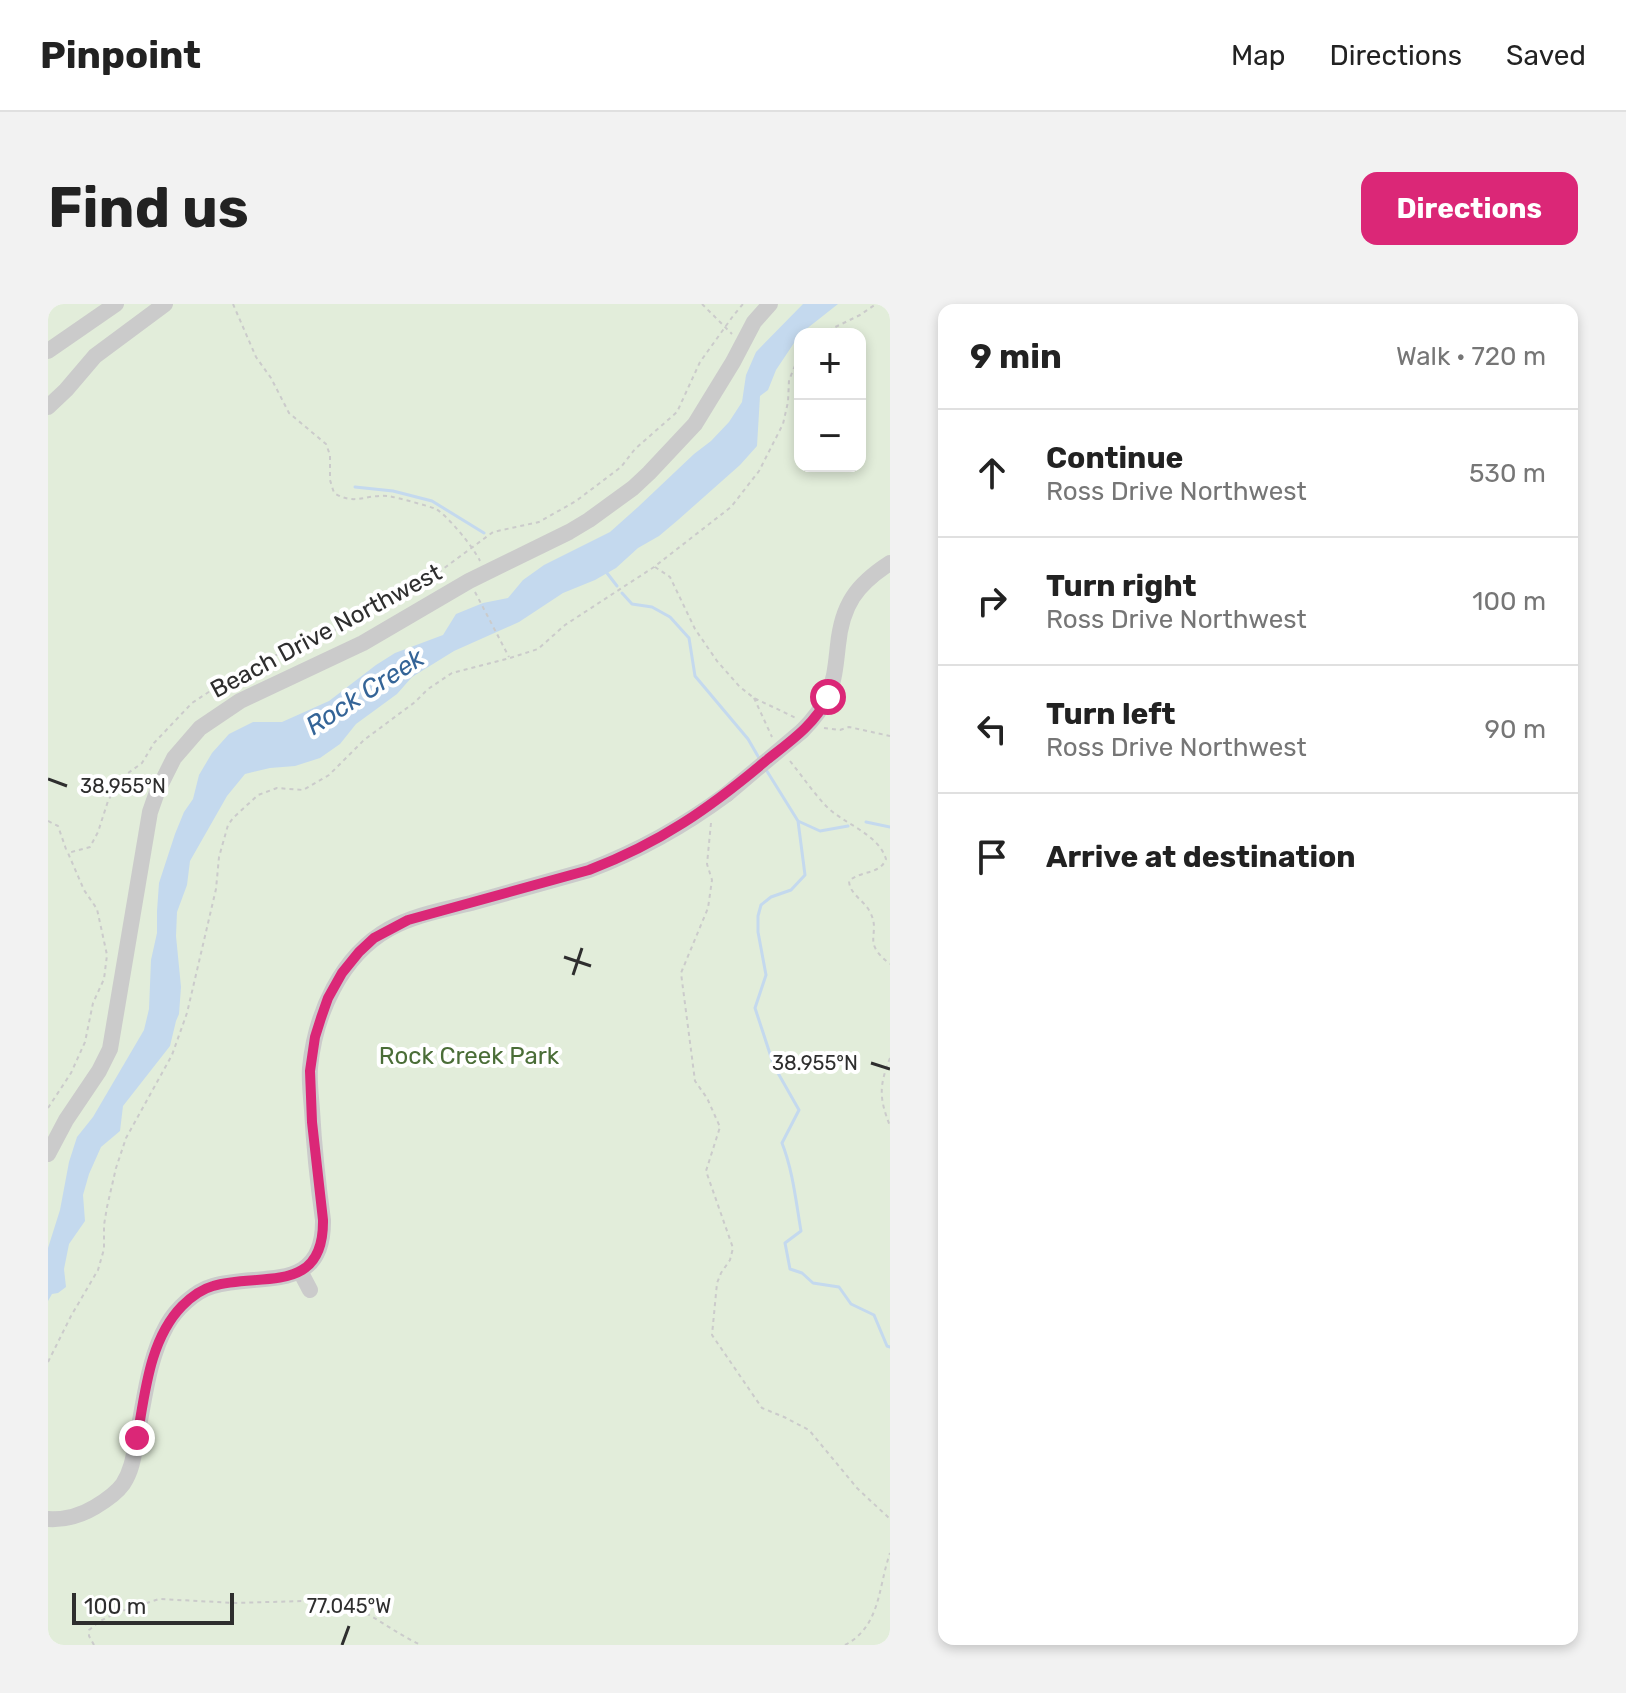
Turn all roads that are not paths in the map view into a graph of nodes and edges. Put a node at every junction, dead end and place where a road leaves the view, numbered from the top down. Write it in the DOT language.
graph roads {
  1 [pos="116,304"];
  2 [pos="165,304"];
  3 [pos="770,304"];
  4 [pos="48,351"];
  5 [pos="48,407"];
  6 [pos="890,563"];
  7 [pos="48,1154"];
  8 [pos="300,1271"];
  9 [pos="310,1290"];
  10 [pos="48,1519"];
  1 -- 4 [label="street"];
  2 -- 5 [label="street"];
  3 -- 7 [label="street, Beach Drive Northwest"];
  6 -- 8 [label="street, bridge"];
  8 -- 9 [label="street"];
  8 -- 10 [label="street"];
}
